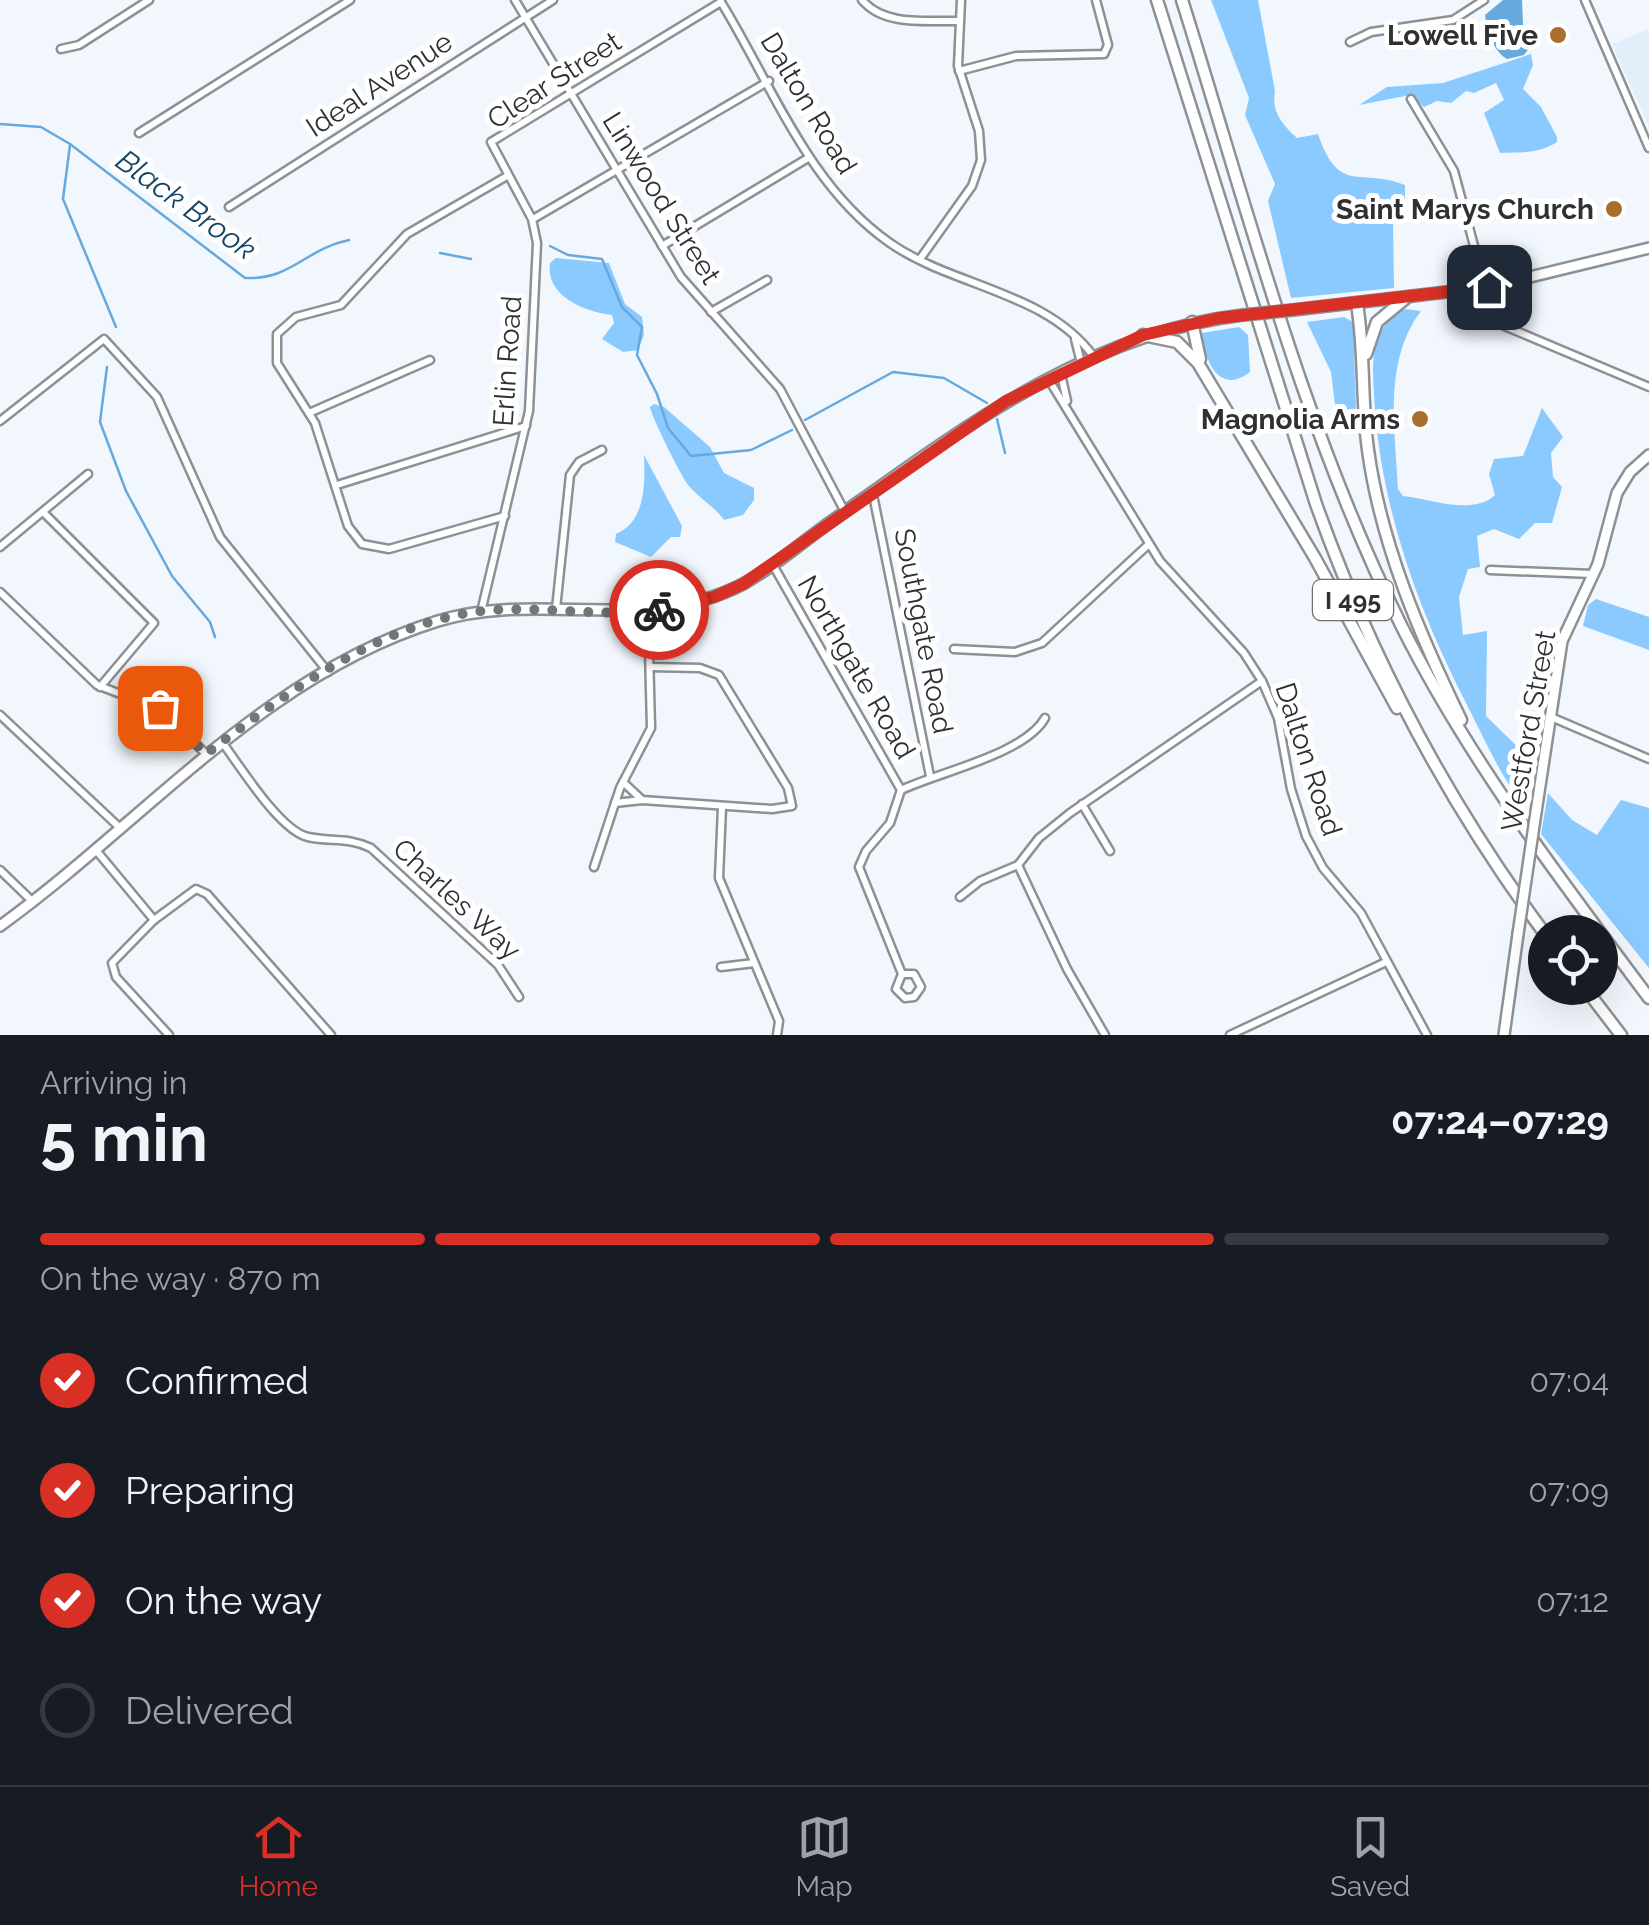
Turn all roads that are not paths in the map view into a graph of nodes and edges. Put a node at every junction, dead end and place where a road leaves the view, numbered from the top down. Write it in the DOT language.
graph roads {
  1 [pos="149,0"];
  2 [pos="350,0"];
  3 [pos="515,0"];
  4 [pos="553,0"];
  5 [pos="862,0"];
  6 [pos="962,0"];
  7 [pos="1096,0"];
  8 [pos="1157,0"];
  9 [pos="1182,0"];
  10 [pos="1484,0"];
  11 [pos="1584,0"];
  12 [pos="721,1"];
  13 [pos="525,16"];
  14 [pos="960,21"];
  15 [pos="1350,42"];
  16 [pos="61,49"];
  17 [pos="959,72"];
  18 [pos="769,82"];
  19 [pos="570,93"];
  20 [pos="1411,99"];
  21 [pos="138,134"];
  22 [pos="1649,148"];
  23 [pos="808,158"];
  24 [pos="617,170"];
  25 [pos="507,176"];
  26 [pos="229,207"];
  27 [pos="532,219"];
  28 [pos="662,246"];
  29 [pos="1649,248"];
  30 [pos="920,259"];
  31 [pos="767,280"];
  32 [pos="1485,287"];
  33 [pos="1406,298"];
  34 [pos="1357,304"];
  35 [pos="711,312"];
  36 [pos="1192,322"];
  37 [pos="1143,335"];
  38 [pos="1075,338"];
  39 [pos="1094,357"];
  40 [pos="430,360"];
  41 [pos="1081,363"];
  42 [pos="1061,374"];
  43 [pos="1205,374"];
  44 [pos="1049,380"];
  45 [pos="1363,380"];
  46 [pos="1649,387"];
  47 [pos="1068,408"];
  48 [pos="309,413"];
  49 [pos="0,421"];
  50 [pos="527,426"];
  51 [pos="602,450"];
  52 [pos="1649,455"];
  53 [pos="88,474"];
  54 [pos="337,485"];
  55 [pos="873,495"];
  56 [pos="845,512"];
  57 [pos="44,513"];
  58 [pos="505,516"];
  59 [pos="1149,544"];
  60 [pos="0,546"];
  61 [pos="773,566"];
  62 [pos="1490,570"];
  63 [pos="1594,574"];
  64 [pos="0,592"];
  65 [pos="556,611"];
  66 [pos="481,612"];
  67 [pos="648,612"];
  68 [pos="954,650"];
  69 [pos="650,667"];
  70 [pos="328,672"];
  71 [pos="1262,681"];
  72 [pos="100,686"];
  73 [pos="0,715"];
  74 [pos="1550,717"];
  75 [pos="1045,718"];
  76 [pos="222,742"];
  77 [pos="206,754"];
  78 [pos="1649,759"];
  79 [pos="1486,772"];
  80 [pos="930,776"];
  81 [pos="1442,778"];
  82 [pos="623,782"];
  83 [pos="901,790"];
  84 [pos="642,800"];
  85 [pos="615,802"];
  86 [pos="1082,804"];
  87 [pos="722,807"];
  88 [pos="119,827"];
  89 [pos="95,849"];
  90 [pos="1110,851"];
  91 [pos="1018,865"];
  92 [pos="594,867"];
  93 [pos="0,870"];
  94 [pos="960,897"];
  95 [pos="32,902"];
  96 [pos="1532,915"];
  97 [pos="154,920"];
  98 [pos="0,926"];
  99 [pos="1386,962"];
  100 [pos="754,963"];
  101 [pos="721,967"];
  102 [pos="902,974"];
  103 [pos="519,997"];
  104 [pos="1649,998"];
  105 [pos="1598,1005"];
  106 [pos="169,1035"];
  107 [pos="331,1035"];
  108 [pos="778,1035"];
  109 [pos="1105,1035"];
  110 [pos="1230,1035"];
  111 [pos="1427,1035"];
  112 [pos="1504,1035"];
  113 [pos="1621,1035"];
  1 -- 16 [label="street"];
  2 -- 21 [label="street"];
  3 -- 13 [label="street, Linwood Street"];
  4 -- 13 [label="street, Ideal Avenue"];
  5 -- 14 [label="street"];
  6 -- 14 [label="street"];
  7 -- 17 [label="street"];
  8 -- 81 [label="highway, I 495"];
  9 -- 79 [label="highway, I 495"];
  10 -- 15 [label="street"];
  11 -- 22 [label="street"];
  12 -- 18 [label="street, Dalton Road"];
  12 -- 19 [label="street, Clear Street"];
  13 -- 19 [label="street, Linwood Street"];
  13 -- 26 [label="street, Ideal Avenue"];
  14 -- 17 [label="street"];
  17 -- 30 [label="street"];
  18 -- 23 [label="street, Dalton Road"];
  18 -- 24 [label="street"];
  19 -- 24 [label="street, Linwood Street"];
  19 -- 25 [label="street, Clear Street"];
  20 -- 32 [label="street"];
  23 -- 28 [label="street"];
  23 -- 30 [label="street, Dalton Road"];
  24 -- 27 [label="street"];
  24 -- 28 [label="street, Linwood Street"];
  25 -- 27 [label="street, Erlin Road"];
  25 -- 48 [label="street"];
  27 -- 50 [label="street, Erlin Road"];
  28 -- 35 [label="street, Linwood Street"];
  29 -- 32 [label="main road"];
  30 -- 38 [label="street, Dalton Road"];
  31 -- 35 [label="street"];
  32 -- 33 [label="main road"];
  32 -- 46 [label="street"];
  33 -- 34 [label="main road"];
  33 -- 45 [label="highway"];
  34 -- 36 [label="main road, bridge"];
  34 -- 45 [label="highway"];
  35 -- 56 [label="street, Linwood Street"];
  36 -- 37 [label="main road"];
  36 -- 43 [label="highway"];
  37 -- 39 [label="main road"];
  37 -- 43 [label="highway"];
  38 -- 39 [label="street, Dalton Road"];
  38 -- 41 [label="street"];
  39 -- 41 [label="main road"];
  40 -- 48 [label="street"];
  41 -- 42 [label="main road"];
  42 -- 44 [label="main road"];
  42 -- 47 [label="street, Dalton Road"];
  43 -- 81 [label="highway"];
  44 -- 47 [label="street, Dalton Road"];
  44 -- 55 [label="main road"];
  45 -- 79 [label="highway"];
  47 -- 59 [label="street, Dalton Road"];
  48 -- 54 [label="street"];
  49 -- 70 [label="street"];
  50 -- 54 [label="street"];
  50 -- 58 [label="street, Erlin Road"];
  51 -- 65 [label="street"];
  52 -- 63 [label="main road, Westford Street"];
  53 -- 57 [label="street"];
  54 -- 58 [label="street"];
  55 -- 56 [label="main road"];
  55 -- 80 [label="street, Southgate Road"];
  56 -- 61 [label="main road"];
  57 -- 60 [label="street"];
  57 -- 72 [label="street"];
  58 -- 66 [label="street, Erlin Road"];
  59 -- 68 [label="street"];
  59 -- 71 [label="street, Dalton Road"];
  61 -- 67 [label="main road"];
  61 -- 83 [label="street, Northgate Road"];
  62 -- 63 [label="street"];
  63 -- 74 [label="main road, Westford Street"];
  64 -- 72 [label="street"];
  65 -- 66 [label="main road"];
  65 -- 67 [label="main road"];
  66 -- 70 [label="main road"];
  67 -- 69 [label="street"];
  69 -- 82 [label="street"];
  69 -- 87 [label="street"];
  70 -- 76 [label="main road"];
  71 -- 86 [label="street"];
  71 -- 99 [label="street, Dalton Road"];
  72 -- 77 [label="street"];
  73 -- 88 [label="street"];
  74 -- 78 [label="street"];
  74 -- 112 [label="main road, Westford Street, bridge"];
  75 -- 80 [label="street"];
  76 -- 77 [label="main road"];
  76 -- 103 [label="street, Charles Way"];
  77 -- 88 [label="main road"];
  79 -- 104 [label="highway, I 495"];
  80 -- 83 [label="street"];
  81 -- 96 [label="highway, I 495"];
  82 -- 84 [label="street"];
  82 -- 85 [label="street"];
  83 -- 102 [label="street"];
  84 -- 85 [label="street"];
  84 -- 87 [label="street"];
  85 -- 92 [label="street"];
  86 -- 90 [label="street"];
  86 -- 91 [label="street"];
  87 -- 100 [label="street"];
  88 -- 89 [label="main road"];
  89 -- 95 [label="main road"];
  89 -- 97 [label="street"];
  91 -- 94 [label="street"];
  91 -- 109 [label="street"];
  93 -- 95 [label="street"];
  95 -- 98 [label="main road"];
  97 -- 106 [label="street"];
  97 -- 107 [label="street"];
  99 -- 110 [label="street"];
  99 -- 111 [label="street, Dalton Road"];
  100 -- 101 [label="street"];
  100 -- 108 [label="street"];
  102 -- 102 [label="street"];
  105 -- 113 [label="highway"];
}
